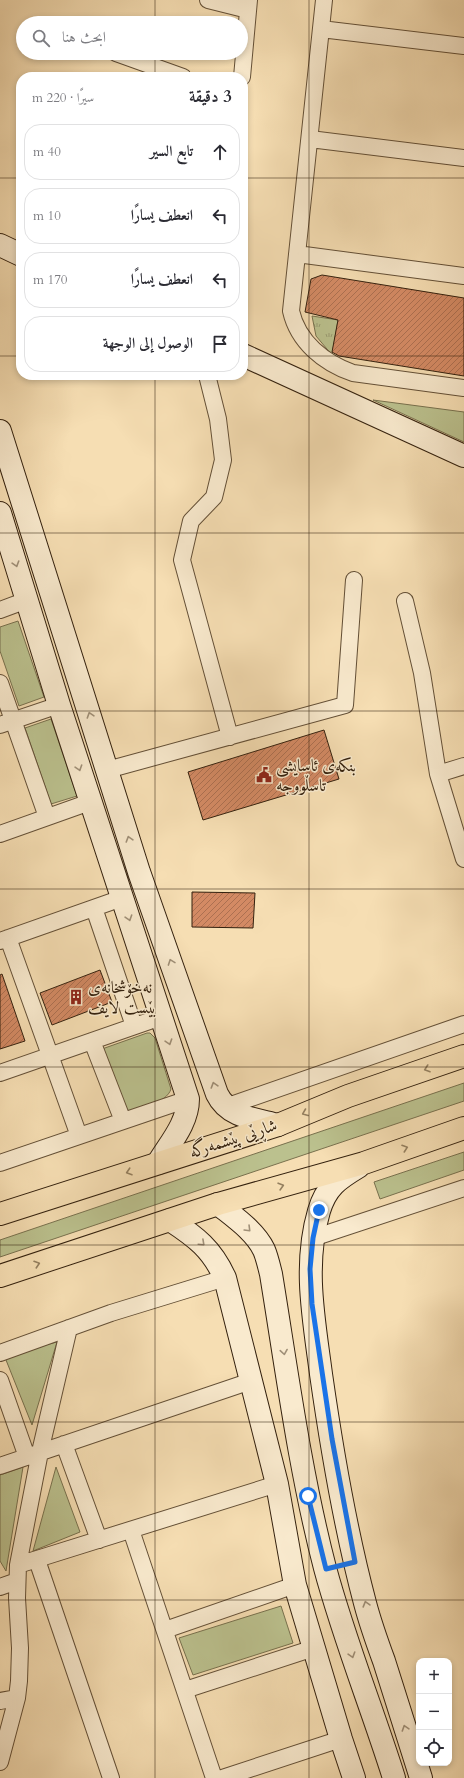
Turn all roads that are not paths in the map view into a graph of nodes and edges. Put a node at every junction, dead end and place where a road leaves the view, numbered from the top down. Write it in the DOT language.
graph roads {
  1 [pos="208,0"];
  2 [pos="324,0"];
  3 [pos="248,5"];
  4 [pos="247,16"];
  5 [pos="321,29"];
  6 [pos="464,46"];
  7 [pos="136,60"];
  8 [pos="243,60"];
  9 [pos="170,72"];
  10 [pos="242,72"];
  11 [pos="310,139"];
  12 [pos="464,158"];
  13 [pos="0,245"];
  14 [pos="16,253"];
  15 [pos="297,254"];
  16 [pos="464,276"];
  17 [pos="248,357"];
  18 [pos="208,380"];
  19 [pos="464,388"];
  20 [pos="0,431"];
  21 [pos="464,456"];
  22 [pos="0,513"];
  23 [pos="354,580"];
  24 [pos="27,600"];
  25 [pos="405,601"];
  26 [pos="0,610"];
  27 [pos="0,683"];
  28 [pos="59,705"];
  29 [pos="7,723"];
  30 [pos="230,737"];
  31 [pos="464,766"];
  32 [pos="107,770"];
  33 [pos="438,774"];
  34 [pos="90,802"];
  35 [pos="47,817"];
  36 [pos="0,834"];
  37 [pos="464,859"];
  38 [pos="122,898"];
  39 [pos="94,908"];
  40 [pos="4,940"];
  41 [pos="161,1017"];
  42 [pos="464,1024"];
  43 [pos="134,1026"];
  44 [pos="92,1041"];
  45 [pos="51,1056"];
  46 [pos="464,1056"];
  47 [pos="0,1073"];
  48 [pos="188,1099"];
  49 [pos="225,1107"];
  50 [pos="123,1121"];
  51 [pos="278,1125"];
  52 [pos="464,1128"];
  53 [pos="80,1136"];
  54 [pos="0,1163"];
  55 [pos="158,1163"];
  56 [pos="364,1163"];
  57 [pos="464,1188"];
  58 [pos="218,1204"];
  59 [pos="0,1214"];
  60 [pos="170,1220"];
  61 [pos="313,1238"];
  62 [pos="0,1276"];
  63 [pos="225,1278"];
  64 [pos="69,1328"];
  65 [pos="0,1353"];
  66 [pos="0,1380"];
  67 [pos="251,1381"];
  68 [pos="64,1444"];
  69 [pos="34,1454"];
  70 [pos="0,1466"];
  71 [pos="276,1484"];
  72 [pos="132,1530"];
  73 [pos="99,1540"];
  74 [pos="37,1560"];
  75 [pos="355,1562"];
  76 [pos="18,1565"];
  77 [pos="326,1569"];
  78 [pos="5,1583"];
  79 [pos="295,1584"];
  80 [pos="165,1630"];
  81 [pos="314,1648"];
  82 [pos="185,1690"];
  83 [pos="17,1698"];
  84 [pos="0,1701"];
  85 [pos="341,1740"];
  86 [pos="0,1762"];
  87 [pos="111,1778"];
  88 [pos="214,1778"];
  89 [pos="222,1778"];
  90 [pos="354,1778"];
  91 [pos="394,1778"];
  92 [pos="421,1778"];
  1 -- 3 [label="street"];
  2 -- 5 [label="street"];
  3 -- 4 [label="street"];
  5 -- 6 [label="street"];
  5 -- 11 [label="street"];
  7 -- 9 [label="street"];
  8 -- 10 [label="street"];
  11 -- 12 [label="street"];
  11 -- 15 [label="street"];
  13 -- 14 [label="main road"];
  15 -- 16 [label="street"];
  15 -- 19 [label="street"];
  17 -- 21 [label="main road"];
  18 -- 30 [label="street"];
  32 -- 20 [label="main road, one-way"];
  22 -- 24 [label="main road, one-way"];
  23 -- 30 [label="street"];
  24 -- 26 [label="street"];
  24 -- 28 [label="main road"];
  25 -- 33 [label="street"];
  27 -- 29 [label="street"];
  28 -- 29 [label="street"];
  28 -- 34 [label="main road, one-way"];
  29 -- 35 [label="street"];
  30 -- 32 [label="street"];
  31 -- 33 [label="street"];
  49 -- 32 [label="main road, one-way"];
  33 -- 37 [label="street"];
  34 -- 35 [label="street"];
  34 -- 38 [label="main road"];
  35 -- 36 [label="street"];
  38 -- 39 [label="street"];
  38 -- 41 [label="main road, one-way"];
  39 -- 40 [label="street"];
  39 -- 43 [label="street"];
  40 -- 45 [label="street"];
  41 -- 43 [label="street"];
  41 -- 48 [label="main road, one-way"];
  42 -- 49 [label="street"];
  43 -- 44 [label="street"];
  44 -- 45 [label="street"];
  44 -- 50 [label="street"];
  45 -- 47 [label="street"];
  45 -- 53 [label="street"];
  46 -- 51 [label="highway, شاڕێی پێشمەرگە, one-way"];
  48 -- 50 [label="street"];
  48 -- 55 [label="main road"];
  49 -- 51 [label="main road"];
  50 -- 53 [label="street"];
  51 -- 55 [label="highway, شاڕێی پێشمەرگە"];
  56 -- 52 [label="highway, one-way"];
  53 -- 54 [label="street"];
  55 -- 59 [label="highway, شاڕێی پێشمەرگە, one-way"];
  58 -- 56 [label="highway, one-way"];
  56 -- 61 [label="main road"];
  57 -- 61 [label="street"];
  58 -- 60 [label="highway"];
  58 -- 77 [label="main road, one-way"];
  62 -- 60 [label="highway, one-way"];
  60 -- 63 [label="main road, one-way"];
  61 -- 75 [label="main road"];
  63 -- 64 [label="street"];
  63 -- 67 [label="main road"];
  64 -- 65 [label="street"];
  64 -- 69 [label="street"];
  66 -- 69 [label="street"];
  67 -- 68 [label="street"];
  67 -- 71 [label="main road"];
  68 -- 69 [label="street"];
  68 -- 73 [label="street"];
  69 -- 70 [label="street"];
  69 -- 76 [label="street"];
  71 -- 72 [label="street"];
  71 -- 79 [label="main road"];
  72 -- 73 [label="street"];
  72 -- 80 [label="street"];
  73 -- 74 [label="street"];
  74 -- 76 [label="street"];
  74 -- 87 [label="street"];
  75 -- 77 [label="main road"];
  92 -- 75 [label="main road, one-way"];
  76 -- 78 [label="street"];
  77 -- 91 [label="main road, one-way"];
  78 -- 83 [label="street"];
  79 -- 80 [label="street"];
  79 -- 81 [label="main road"];
  80 -- 82 [label="street"];
  81 -- 82 [label="street"];
  81 -- 85 [label="main road"];
  82 -- 88 [label="street"];
  83 -- 84 [label="street"];
  83 -- 86 [label="street"];
  85 -- 89 [label="street"];
  85 -- 90 [label="main road"];
}
